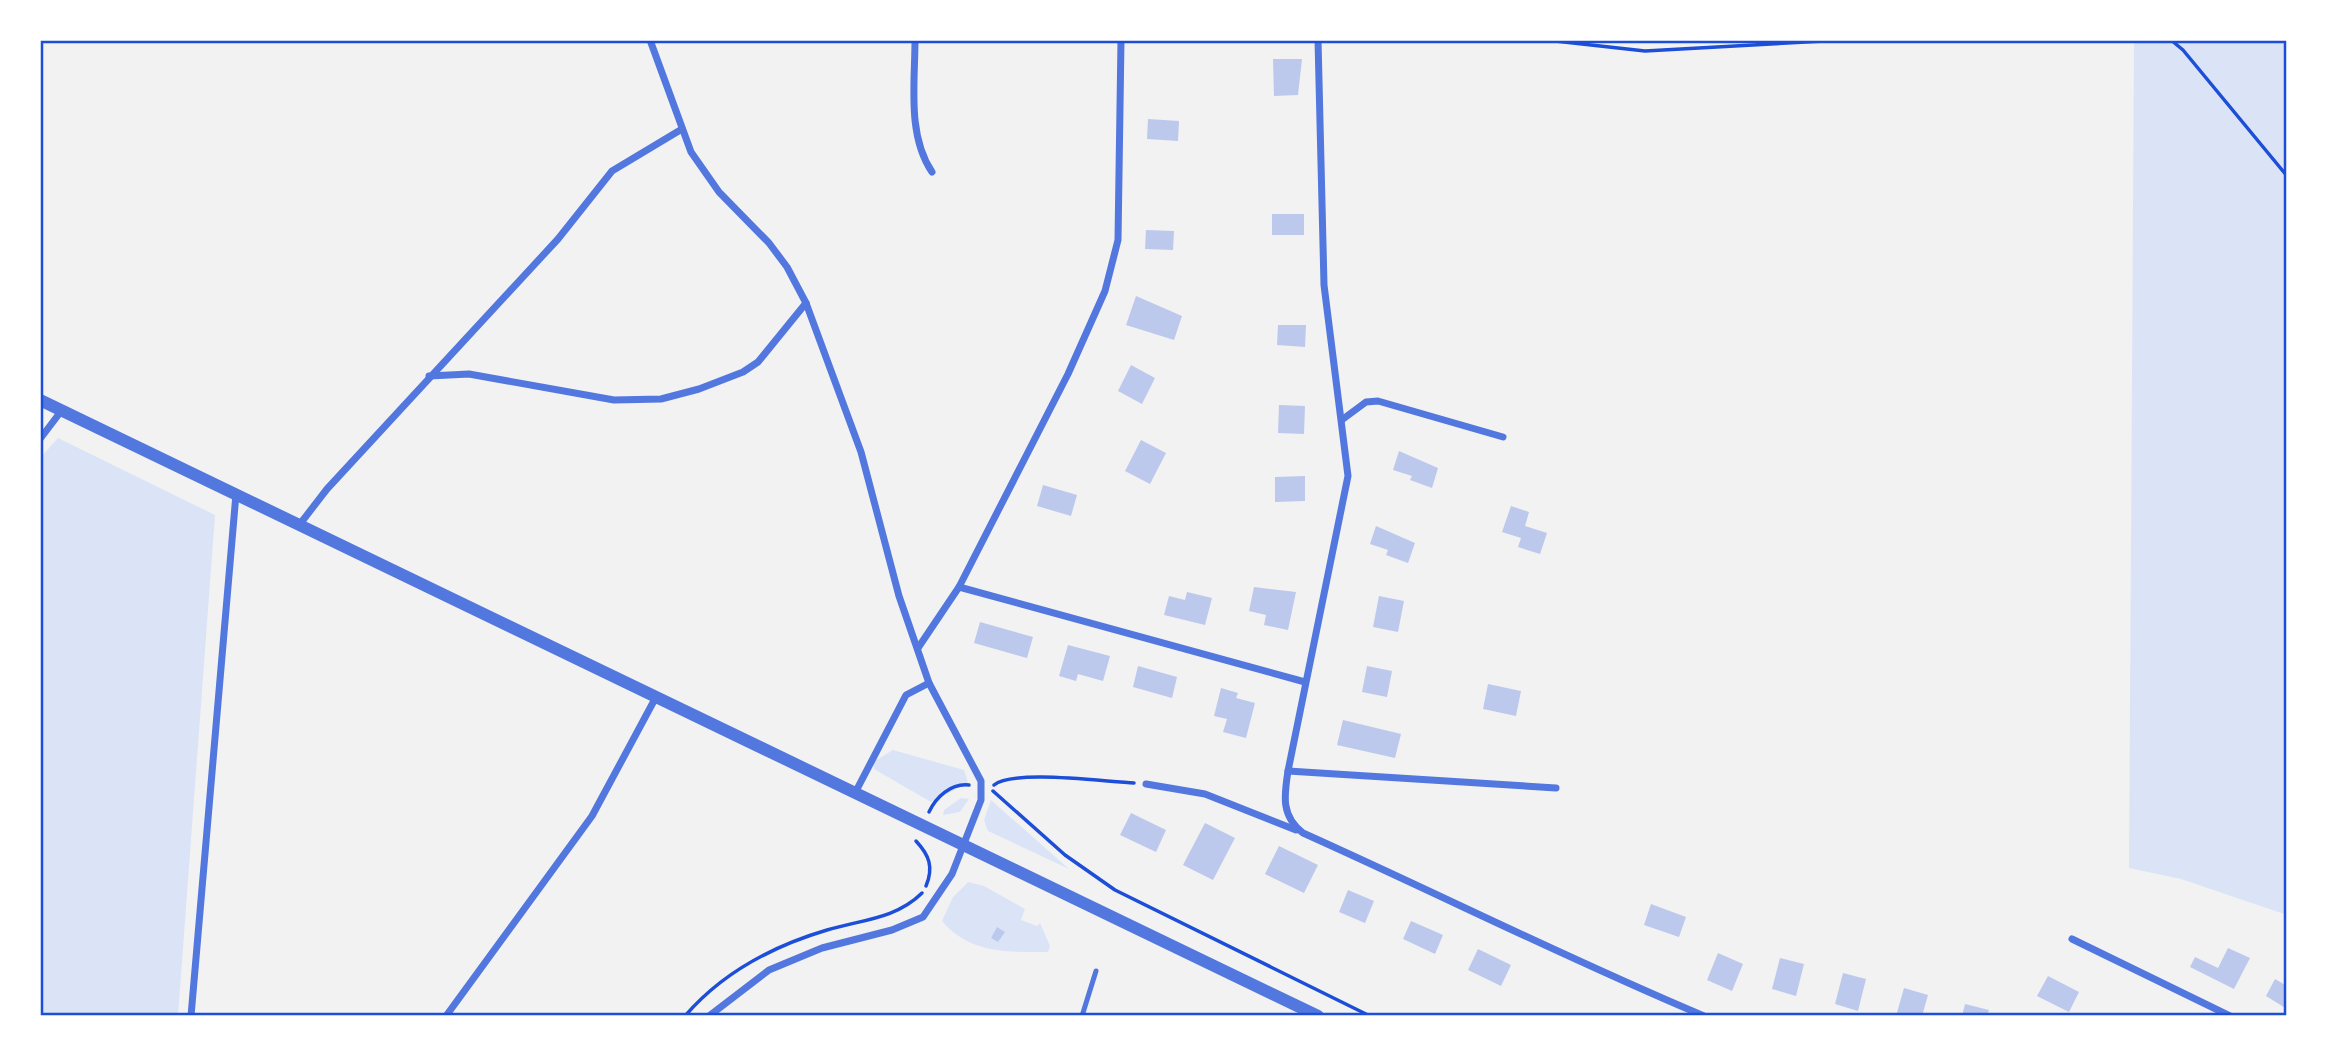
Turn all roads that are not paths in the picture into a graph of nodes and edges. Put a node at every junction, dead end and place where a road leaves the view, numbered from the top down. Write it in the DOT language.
graph roads {
  1 [pos="650,40"];
  2 [pos="915,40"];
  3 [pos="1121,40"];
  4 [pos="1318,40"];
  5 [pos="682,129"];
  6 [pos="932,172"];
  7 [pos="806,303"];
  8 [pos="429,376"];
  9 [pos="40,400"];
  10 [pos="62,410"];
  11 [pos="1343,419"];
  12 [pos="1503,438"];
  13 [pos="40,439"];
  14 [pos="236,494"];
  15 [pos="300,524"];
  16 [pos="959,587"];
  17 [pos="918,648"];
  18 [pos="1305,682"];
  19 [pos="929,683"];
  20 [pos="656,697"];
  21 [pos="1287,771"];
  22 [pos="1146,784"];
  23 [pos="1556,788"];
  24 [pos="855,793"];
  25 [pos="1303,833"];
  26 [pos="962,844"];
  27 [pos="2071,939"];
  28 [pos="1096,971"];
  29 [pos="191,1016"];
  30 [pos="446,1016"];
  31 [pos="709,1016"];
  32 [pos="1082,1016"];
  33 [pos="1318,1016"];
  34 [pos="1704,1016"];
  35 [pos="2230,1016"];
  1 -- 5 [label="street"];
  2 -- 6 [label="street"];
  3 -- 16 [label="street"];
  4 -- 11 [label="street"];
  5 -- 7 [label="street"];
  5 -- 8 [label="street"];
  7 -- 8 [label="street"];
  7 -- 17 [label="street"];
  8 -- 15 [label="street"];
  9 -- 10 [label="street"];
  10 -- 13 [label="street"];
  10 -- 14 [label="street"];
  11 -- 12 [label="street"];
  11 -- 18 [label="street"];
  14 -- 15 [label="street"];
  14 -- 29 [label="street"];
  15 -- 20 [label="street"];
  16 -- 17 [label="street"];
  16 -- 18 [label="street"];
  17 -- 19 [label="street"];
  18 -- 21 [label="street"];
  19 -- 24 [label="street"];
  19 -- 26 [label="street"];
  20 -- 24 [label="street"];
  20 -- 30 [label="street"];
  21 -- 23 [label="street"];
  21 -- 25 [label="street"];
  22 -- 25 [label="street"];
  24 -- 26 [label="street"];
  25 -- 34 [label="street"];
  26 -- 31 [label="street"];
  26 -- 33 [label="street"];
  27 -- 35 [label="street"];
  28 -- 32 [label="lane"];
}
